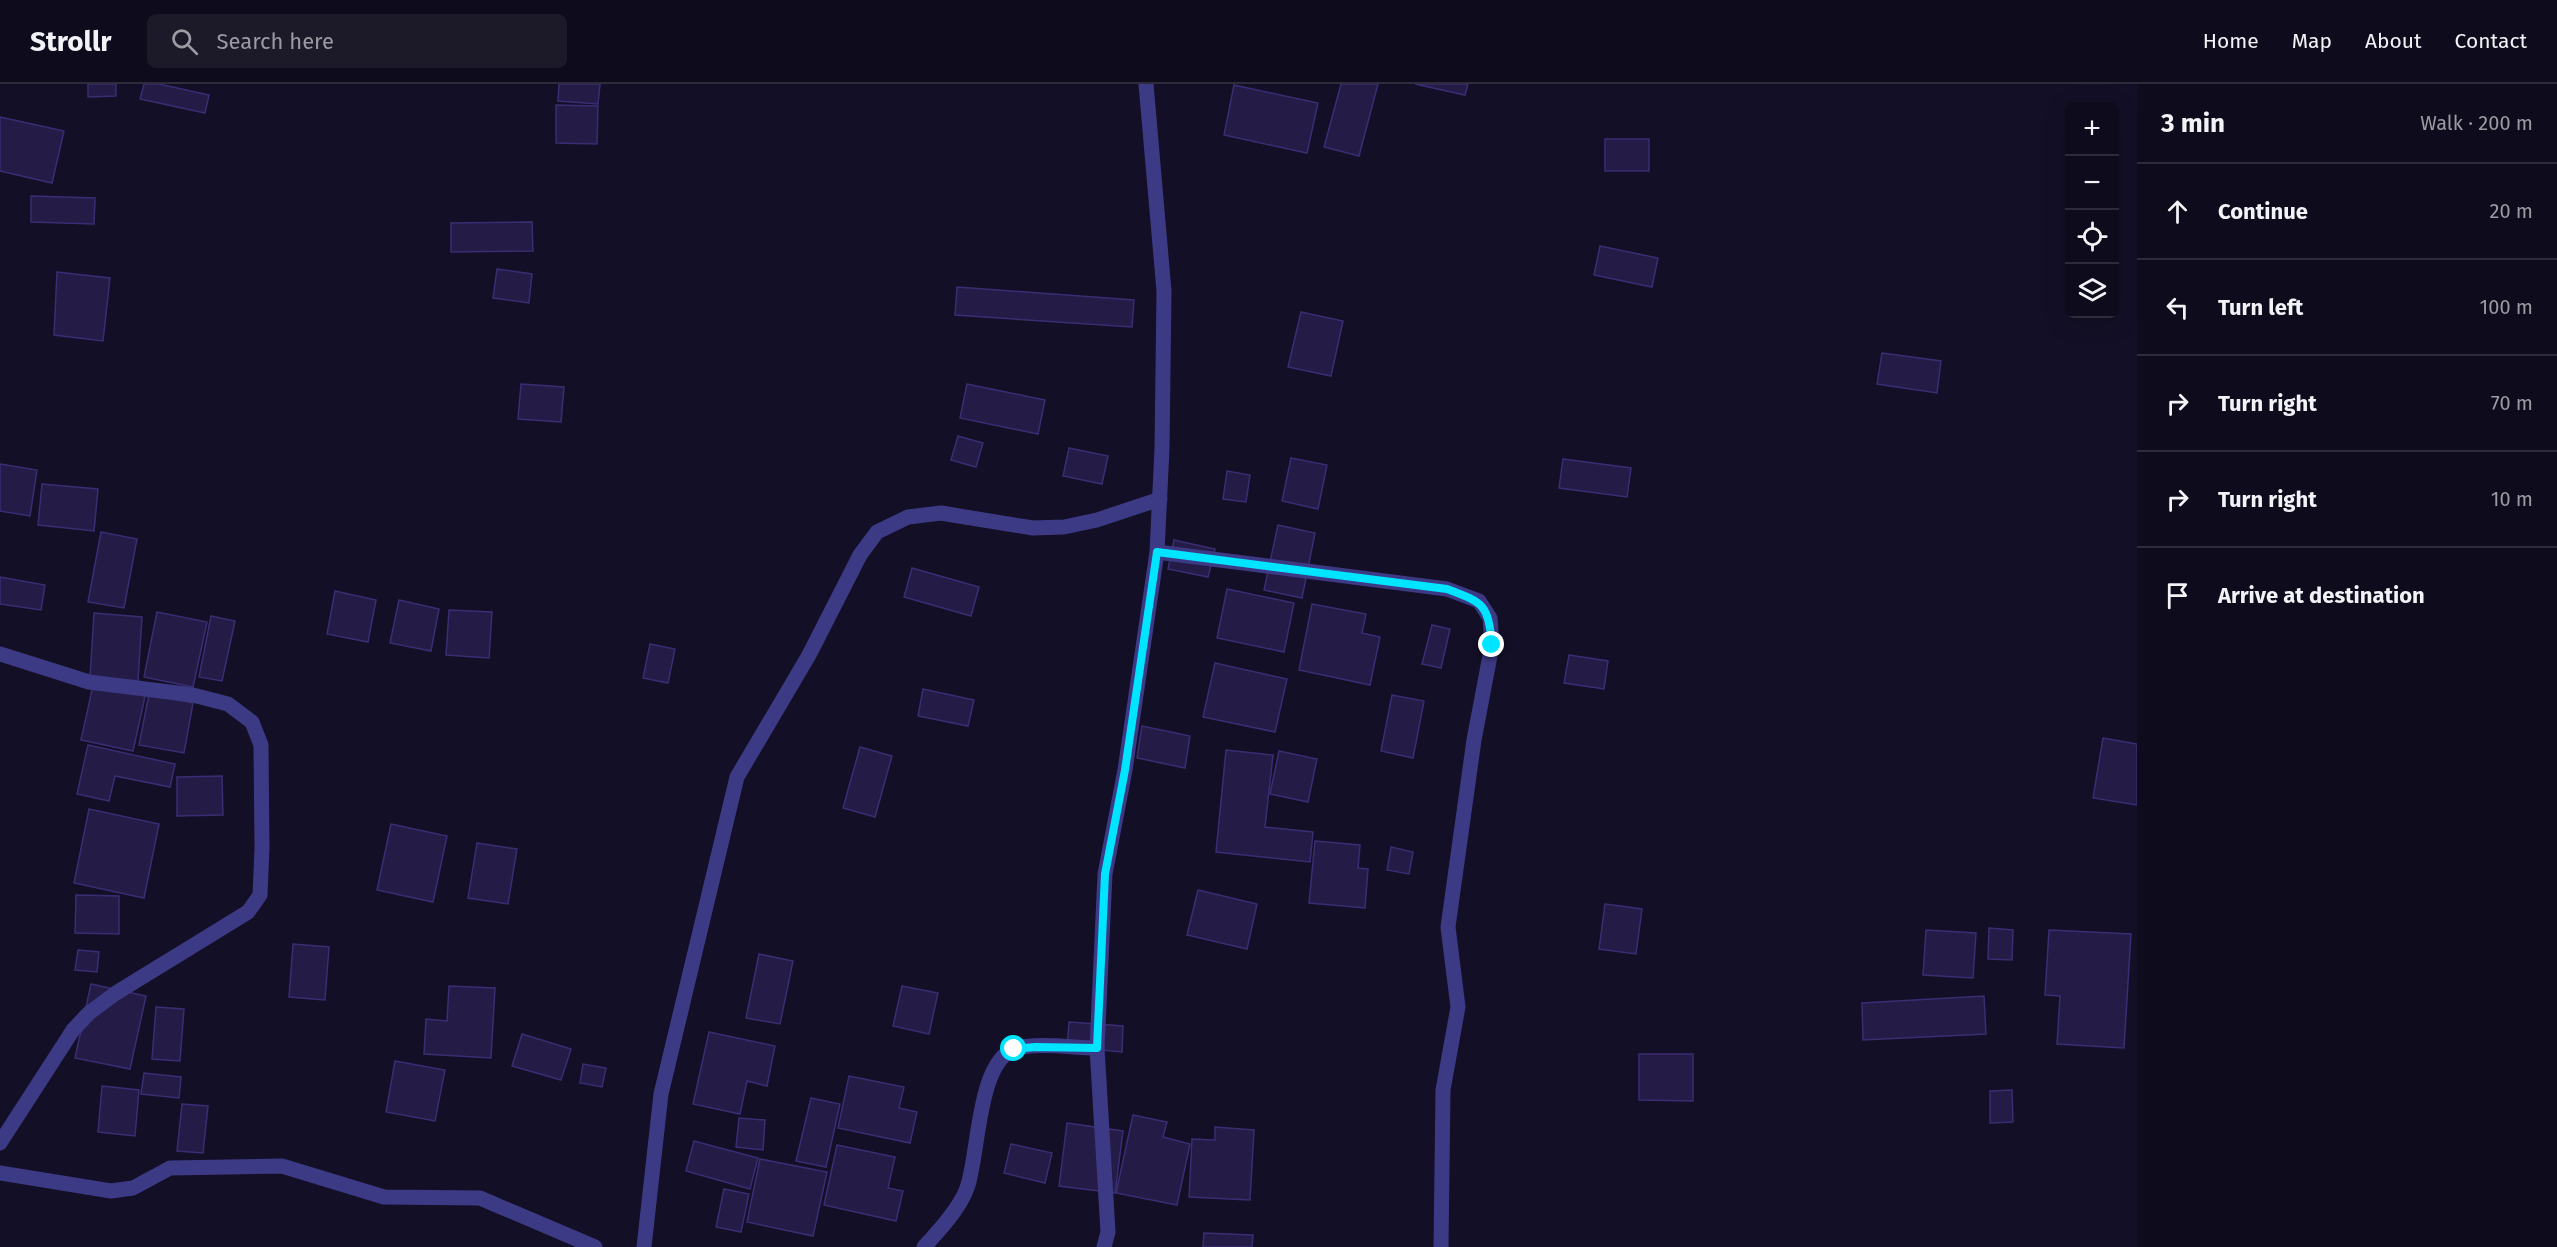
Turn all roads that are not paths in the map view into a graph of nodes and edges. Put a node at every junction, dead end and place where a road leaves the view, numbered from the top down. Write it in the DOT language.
graph roads {
  1 [pos="1146,84"];
  2 [pos="1160,499"];
  3 [pos="1157,552"];
  4 [pos="0,654"];
  5 [pos="1097,1048"];
  6 [pos="0,1143"];
  7 [pos="0,1173"];
  8 [pos="595,1247"];
  9 [pos="644,1247"];
  10 [pos="924,1247"];
  11 [pos="1104,1247"];
  12 [pos="1441,1247"];
  1 -- 2 [label="street"];
  2 -- 3 [label="street"];
  2 -- 9 [label="street"];
  3 -- 5 [label="street"];
  3 -- 12 [label="street"];
  4 -- 6 [label="street"];
  5 -- 10 [label="street"];
  5 -- 11 [label="street"];
  7 -- 8 [label="street"];
}
